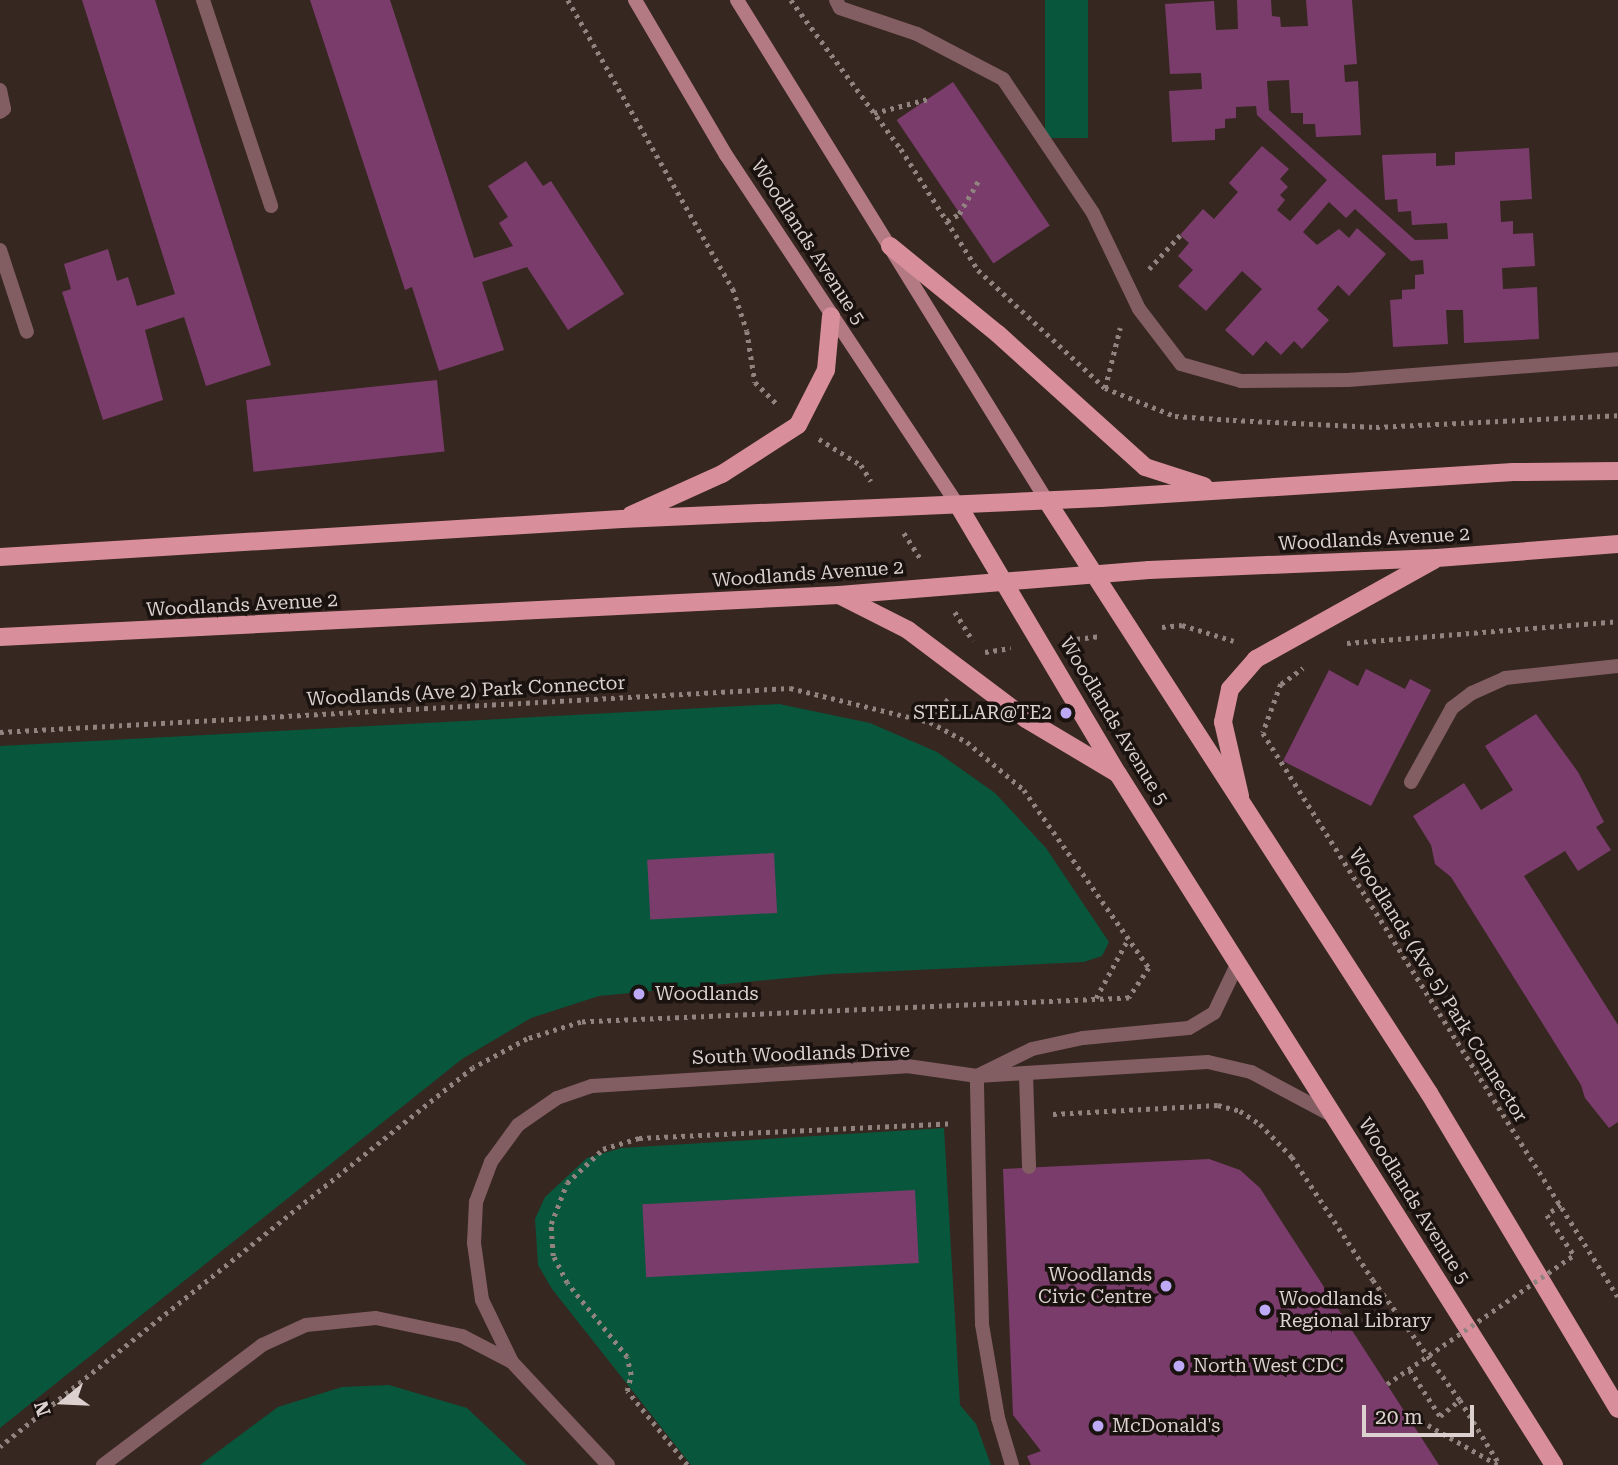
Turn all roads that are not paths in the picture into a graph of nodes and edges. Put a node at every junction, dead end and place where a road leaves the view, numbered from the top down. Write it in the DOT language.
graph roads {
  1 [pos="203,0"];
  2 [pos="635,0"];
  3 [pos="737,0"];
  4 [pos="840,3"];
  5 [pos="0,90"];
  6 [pos="0,112"];
  7 [pos="271,206"];
  8 [pos="890,246"];
  9 [pos="0,250"];
  10 [pos="831,316"];
  11 [pos="27,332"];
  12 [pos="1618,359"];
  13 [pos="1618,471"];
  14 [pos="1213,489"];
  15 [pos="1047,501"];
  16 [pos="958,505"];
  17 [pos="622,519"];
  18 [pos="1618,544"];
  19 [pos="0,556"];
  20 [pos="1437,558"];
  21 [pos="1091,575"];
  22 [pos="1005,580"];
  23 [pos="839,596"];
  24 [pos="0,637"];
  25 [pos="1618,666"];
  26 [pos="1118,774"];
  27 [pos="1411,782"];
  28 [pos="1243,810"];
  29 [pos="1237,963"];
  30 [pos="1026,1075"];
  31 [pos="977,1076"];
  32 [pos="1338,1118"];
  33 [pos="1029,1167"];
  34 [pos="512,1362"];
  35 [pos="1618,1409"];
  36 [pos="103,1465"];
  37 [pos="608,1465"];
  38 [pos="1012,1465"];
  39 [pos="1554,1465"];
  1 -- 7 [label="street"];
  2 -- 10 [label="main road, Woodlands Avenue 5"];
  3 -- 8 [label="main road"];
  4 -- 12 [label="street"];
  5 -- 6 [label="street"];
  8 -- 14 [label="main road"];
  8 -- 15 [label="main road"];
  9 -- 11 [label="street"];
  10 -- 16 [label="main road, Woodlands Avenue 5"];
  10 -- 17 [label="main road"];
  13 -- 14 [label="main road"];
  14 -- 15 [label="main road"];
  15 -- 16 [label="main road"];
  15 -- 21 [label="main road"];
  16 -- 17 [label="main road"];
  16 -- 22 [label="main road, Woodlands Avenue 5"];
  17 -- 19 [label="main road"];
  18 -- 20 [label="main road, Woodlands Avenue 2"];
  20 -- 21 [label="main road, Woodlands Avenue 2"];
  20 -- 28 [label="main road"];
  21 -- 22 [label="main road, Woodlands Avenue 2"];
  21 -- 28 [label="main road"];
  22 -- 23 [label="main road, Woodlands Avenue 2"];
  22 -- 26 [label="main road, Woodlands Avenue 5"];
  23 -- 24 [label="main road, Woodlands Avenue 2"];
  23 -- 26 [label="main road"];
  25 -- 27 [label="street"];
  26 -- 29 [label="main road, Woodlands Avenue 5"];
  28 -- 35 [label="main road"];
  29 -- 31 [label="street"];
  29 -- 32 [label="main road, Woodlands Avenue 5"];
  30 -- 31 [label="street, South Woodlands Drive"];
  30 -- 32 [label="street, South Woodlands Drive"];
  30 -- 33 [label="street"];
  31 -- 34 [label="street, South Woodlands Drive"];
  31 -- 38 [label="street"];
  32 -- 39 [label="main road, Woodlands Avenue 5"];
  34 -- 36 [label="street"];
  34 -- 37 [label="street"];
}
